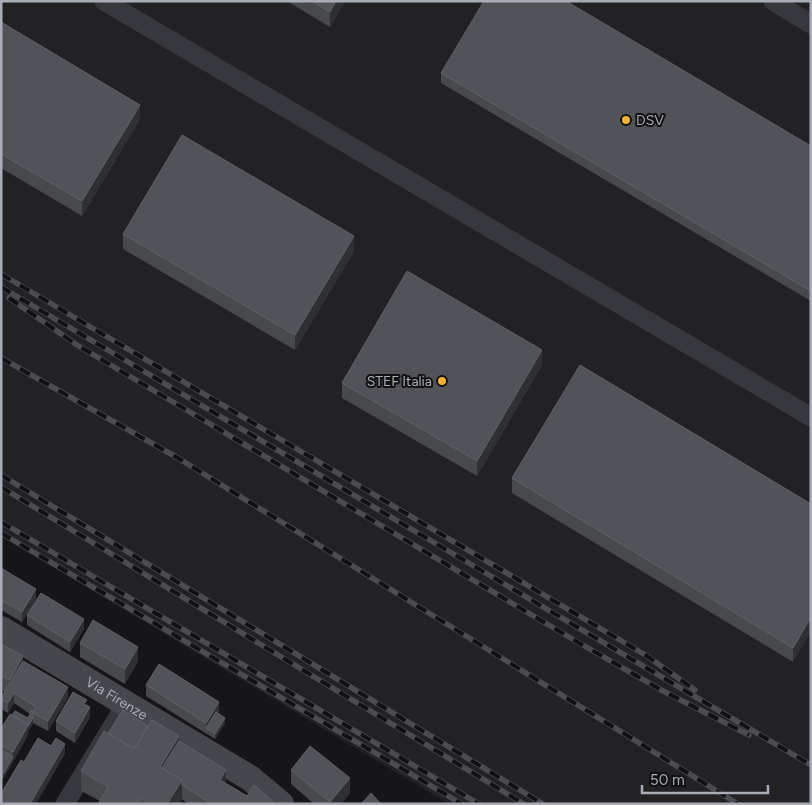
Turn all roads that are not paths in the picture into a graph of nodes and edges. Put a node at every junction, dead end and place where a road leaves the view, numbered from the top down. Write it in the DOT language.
graph roads {
  1 [pos="104,1"];
  2 [pos="773,1"];
  3 [pos="811,24"];
  4 [pos="811,417"];
  5 [pos="1,629"];
  6 [pos="126,704"];
  7 [pos="65,804"];
  8 [pos="281,804"];
  1 -- 4 [label="street"];
  2 -- 3 [label="street"];
  5 -- 6 [label="main road, Via Firenze"];
  6 -- 7 [label="street"];
  6 -- 8 [label="main road, Via Firenze"];
}
